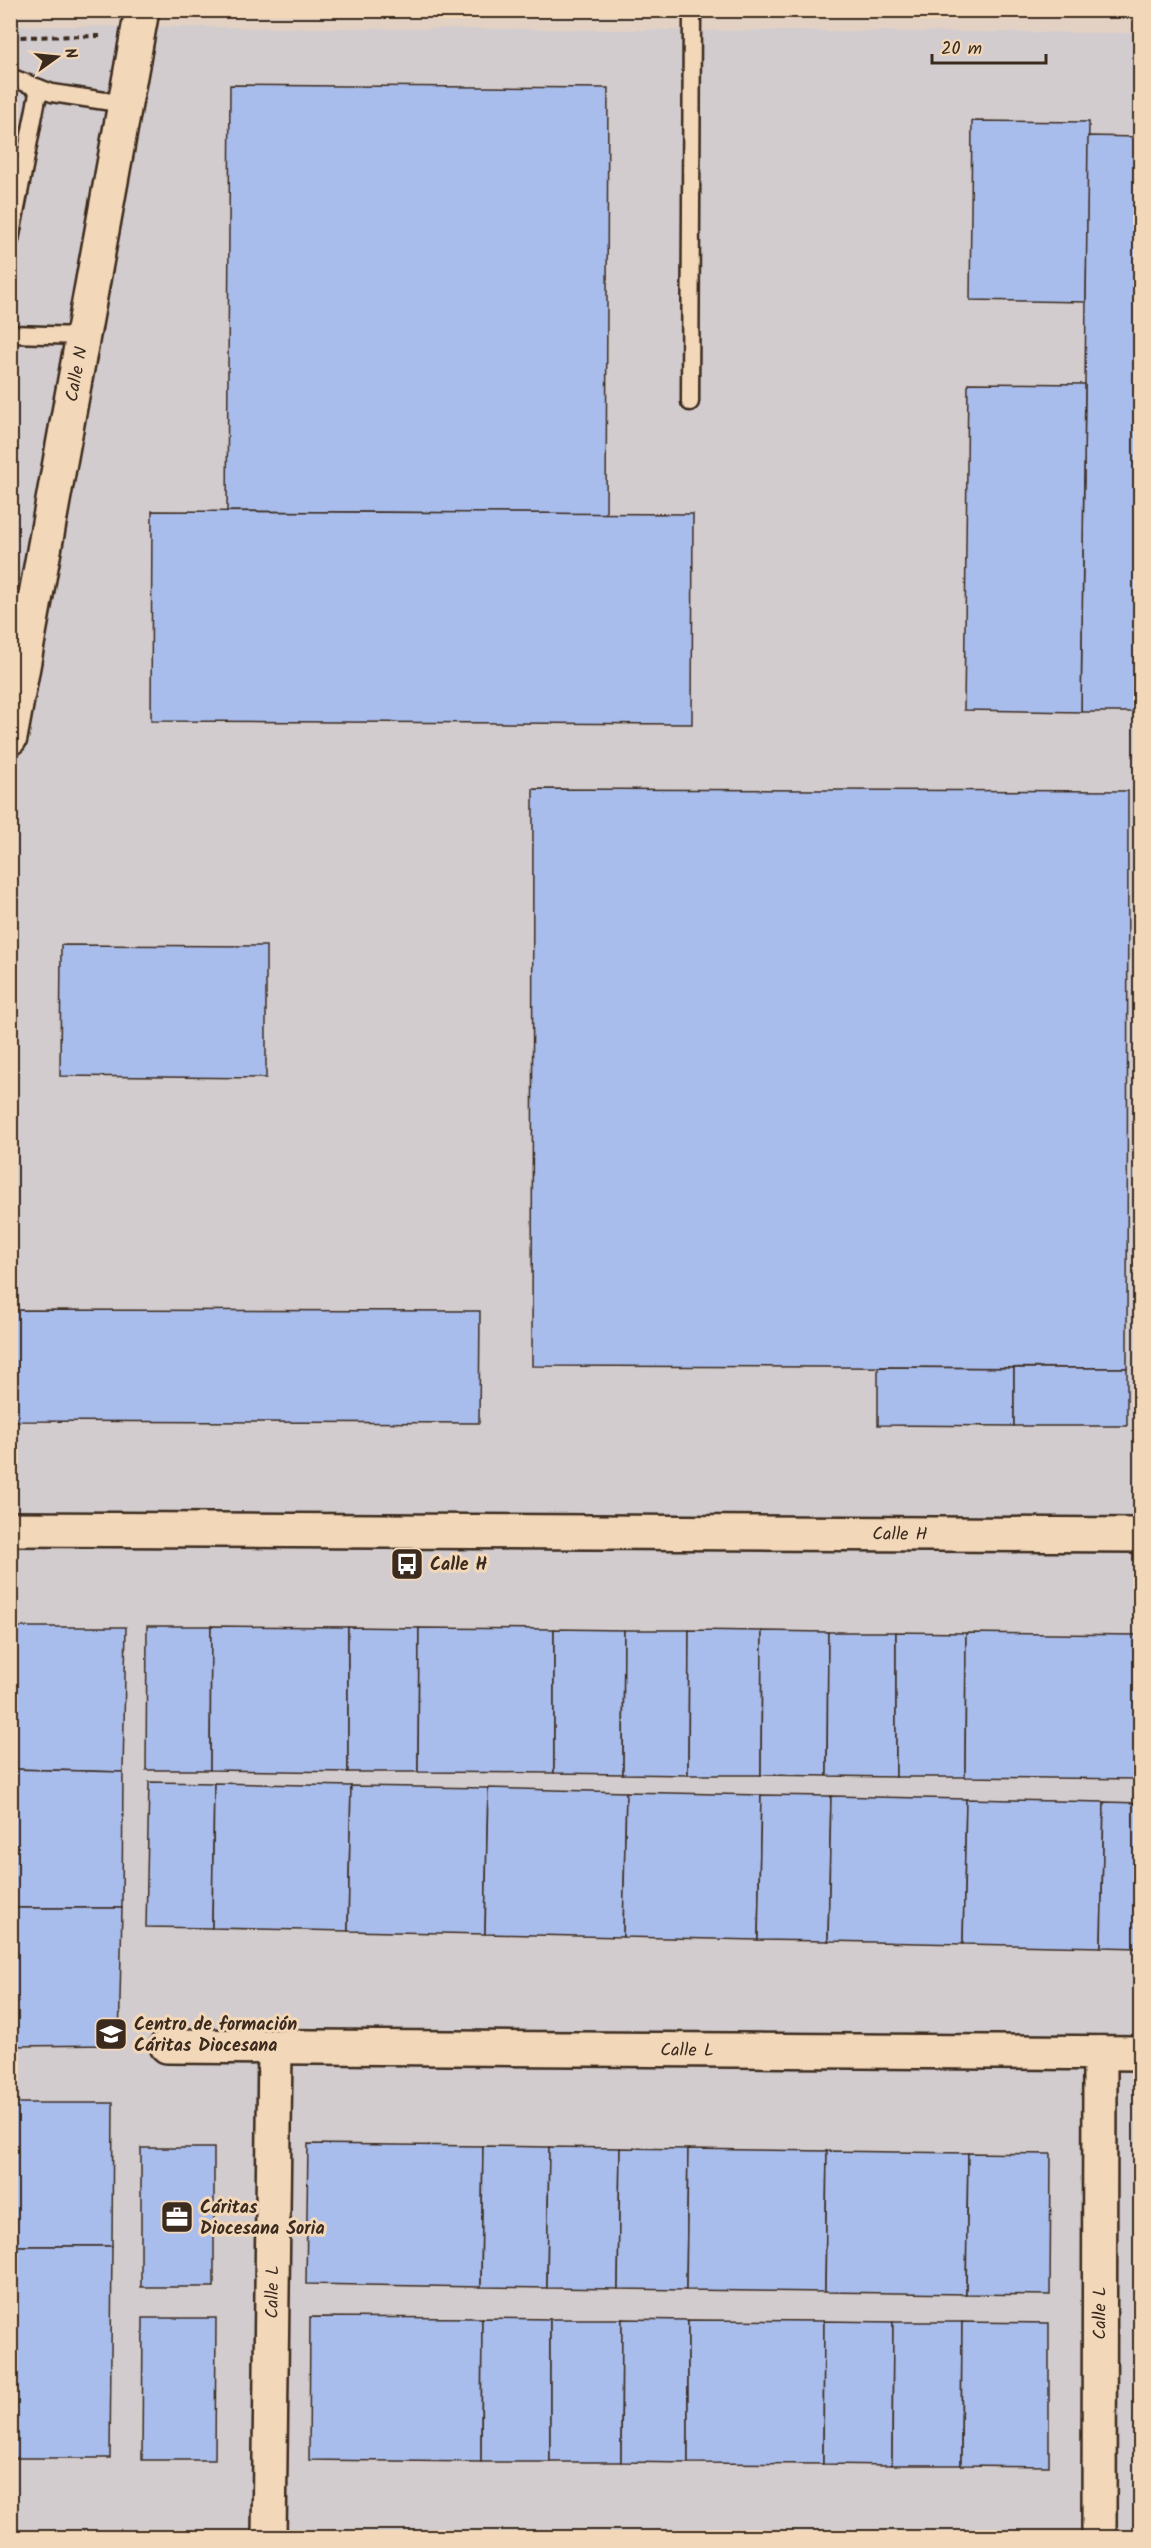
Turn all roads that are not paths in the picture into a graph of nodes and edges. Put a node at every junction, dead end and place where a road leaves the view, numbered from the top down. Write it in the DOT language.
graph roads {
  1 [pos="692,10"];
  2 [pos="140,23"];
  3 [pos="10,76"];
  4 [pos="39,88"];
  5 [pos="125,104"];
  6 [pos="10,240"];
  7 [pos="10,334"];
  8 [pos="83,336"];
  9 [pos="690,402"];
  10 [pos="10,738"];
  11 [pos="10,1529"];
  12 [pos="1140,1535"];
  13 [pos="167,2046"];
  14 [pos="275,2047"];
  15 [pos="1100,2053"];
  16 [pos="1140,2053"];
  17 [pos="269,2538"];
  18 [pos="1099,2538"];
  1 -- 9 [label="lane"];
  2 -- 5 [label="street, Calle N"];
  3 -- 4 [label="lane"];
  4 -- 5 [label="lane"];
  4 -- 6 [label="lane"];
  5 -- 8 [label="street, Calle N"];
  7 -- 8 [label="lane"];
  8 -- 10 [label="street, Calle N"];
  11 -- 12 [label="street, Calle H"];
  13 -- 14 [label="street, Calle L"];
  14 -- 15 [label="street, Calle L"];
  14 -- 17 [label="street, Calle L"];
  15 -- 16 [label="street, Calle L"];
  15 -- 18 [label="street, Calle L"];
}
